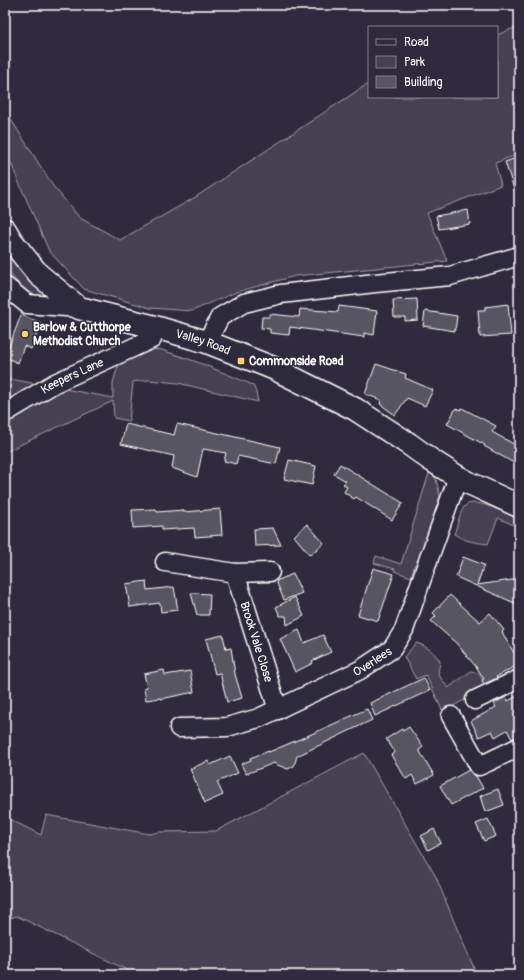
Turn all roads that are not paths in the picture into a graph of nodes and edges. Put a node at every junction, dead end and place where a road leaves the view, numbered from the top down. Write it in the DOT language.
graph roads {
  1 [pos="5,230"];
  2 [pos="519,256"];
  3 [pos="5,286"];
  4 [pos="79,308"];
  5 [pos="155,327"];
  6 [pos="207,342"];
  7 [pos="5,413"];
  8 [pos="458,477"];
  9 [pos="519,506"];
  10 [pos="165,562"];
  11 [pos="270,572"];
  12 [pos="235,573"];
  13 [pos="519,679"];
  14 [pos="475,700"];
  15 [pos="278,710"];
  16 [pos="451,716"];
  17 [pos="179,728"];
  18 [pos="519,747"];
  1 -- 4 [label="main road, Valley Road"];
  2 -- 6 [label="street"];
  3 -- 4 [label="street"];
  4 -- 5 [label="main road, Valley Road"];
  5 -- 6 [label="main road, Valley Road"];
  5 -- 7 [label="street, Keepers Lane"];
  6 -- 8 [label="main road, Valley Road"];
  8 -- 9 [label="main road, Valley Road"];
  8 -- 15 [label="street, Overlees"];
  10 -- 12 [label="street"];
  11 -- 12 [label="street"];
  12 -- 15 [label="street, Brook Vale Close"];
  13 -- 14 [label="street"];
  15 -- 17 [label="street, Overlees"];
  16 -- 18 [label="street"];
}
